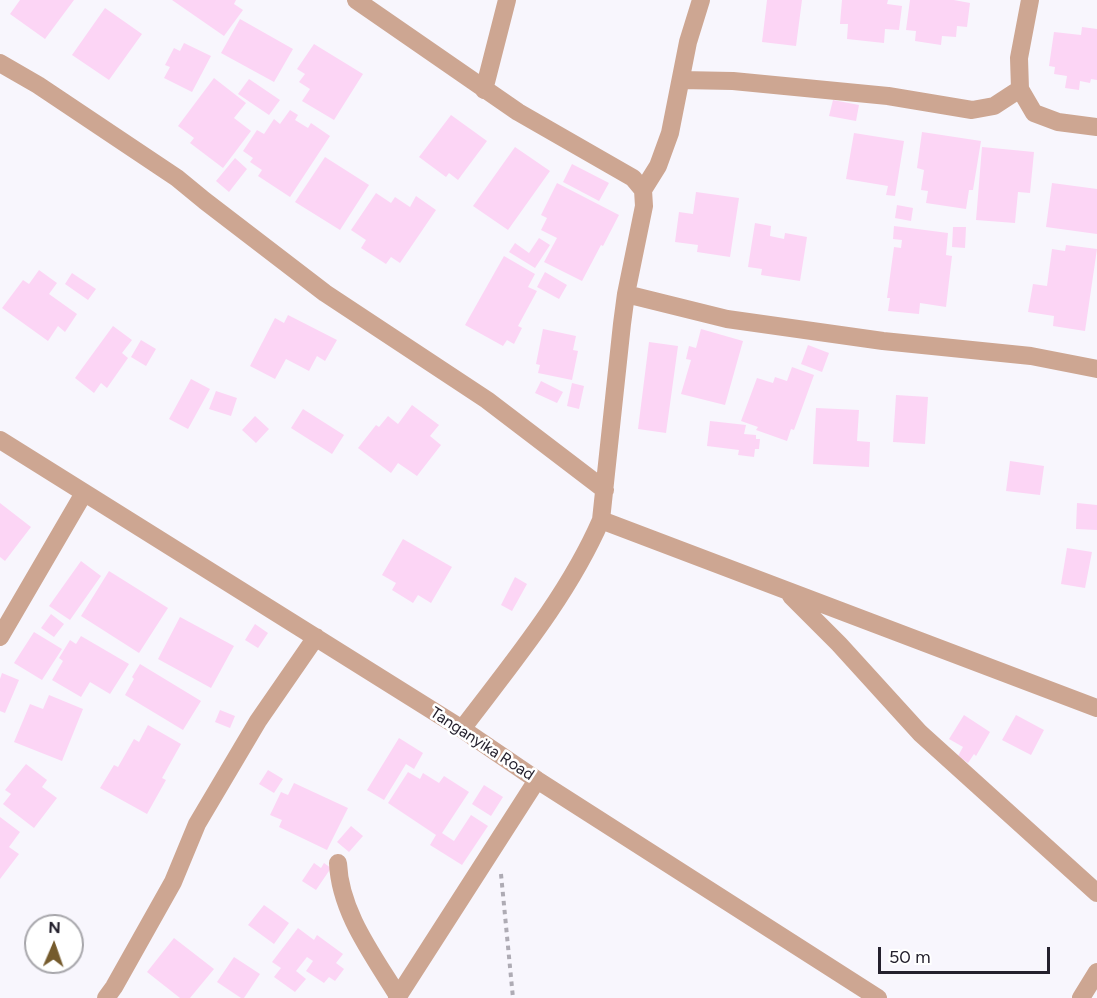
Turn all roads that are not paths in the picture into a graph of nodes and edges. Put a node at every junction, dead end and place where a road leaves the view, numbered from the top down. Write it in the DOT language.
graph roads {
  1 [pos="356,0"];
  2 [pos="507,0"];
  3 [pos="701,0"];
  4 [pos="1030,0"];
  5 [pos="0,63"];
  6 [pos="681,80"];
  7 [pos="1020,89"];
  8 [pos="484,90"];
  9 [pos="1097,127"];
  10 [pos="642,190"];
  11 [pos="626,294"];
  12 [pos="1097,369"];
  13 [pos="0,440"];
  14 [pos="604,490"];
  15 [pos="84,493"];
  16 [pos="601,520"];
  17 [pos="786,590"];
  18 [pos="0,637"];
  19 [pos="316,637"];
  20 [pos="1097,708"];
  21 [pos="462,729"];
  22 [pos="537,780"];
  23 [pos="339,863"];
  24 [pos="1097,893"];
  25 [pos="1097,972"];
  26 [pos="398,997"];
  27 [pos="106,998"];
  28 [pos="878,998"];
  29 [pos="1081,998"];
  1 -- 8 [label="street"];
  2 -- 8 [label="street"];
  3 -- 6 [label="street"];
  4 -- 7 [label="street"];
  5 -- 14 [label="street"];
  6 -- 7 [label="street"];
  6 -- 10 [label="street"];
  7 -- 9 [label="street"];
  8 -- 10 [label="street"];
  10 -- 11 [label="street"];
  11 -- 12 [label="street"];
  11 -- 14 [label="street"];
  13 -- 15 [label="street, Tanganyika Road"];
  14 -- 16 [label="street"];
  15 -- 18 [label="street"];
  15 -- 19 [label="street, Tanganyika Road"];
  16 -- 17 [label="street"];
  16 -- 21 [label="street"];
  17 -- 20 [label="street"];
  17 -- 24 [label="street"];
  19 -- 21 [label="street, Tanganyika Road"];
  19 -- 27 [label="street"];
  21 -- 22 [label="street, Tanganyika Road"];
  22 -- 26 [label="street"];
  22 -- 28 [label="street, Tanganyika Road"];
  23 -- 26 [label="street"];
  25 -- 29 [label="street"];
}
